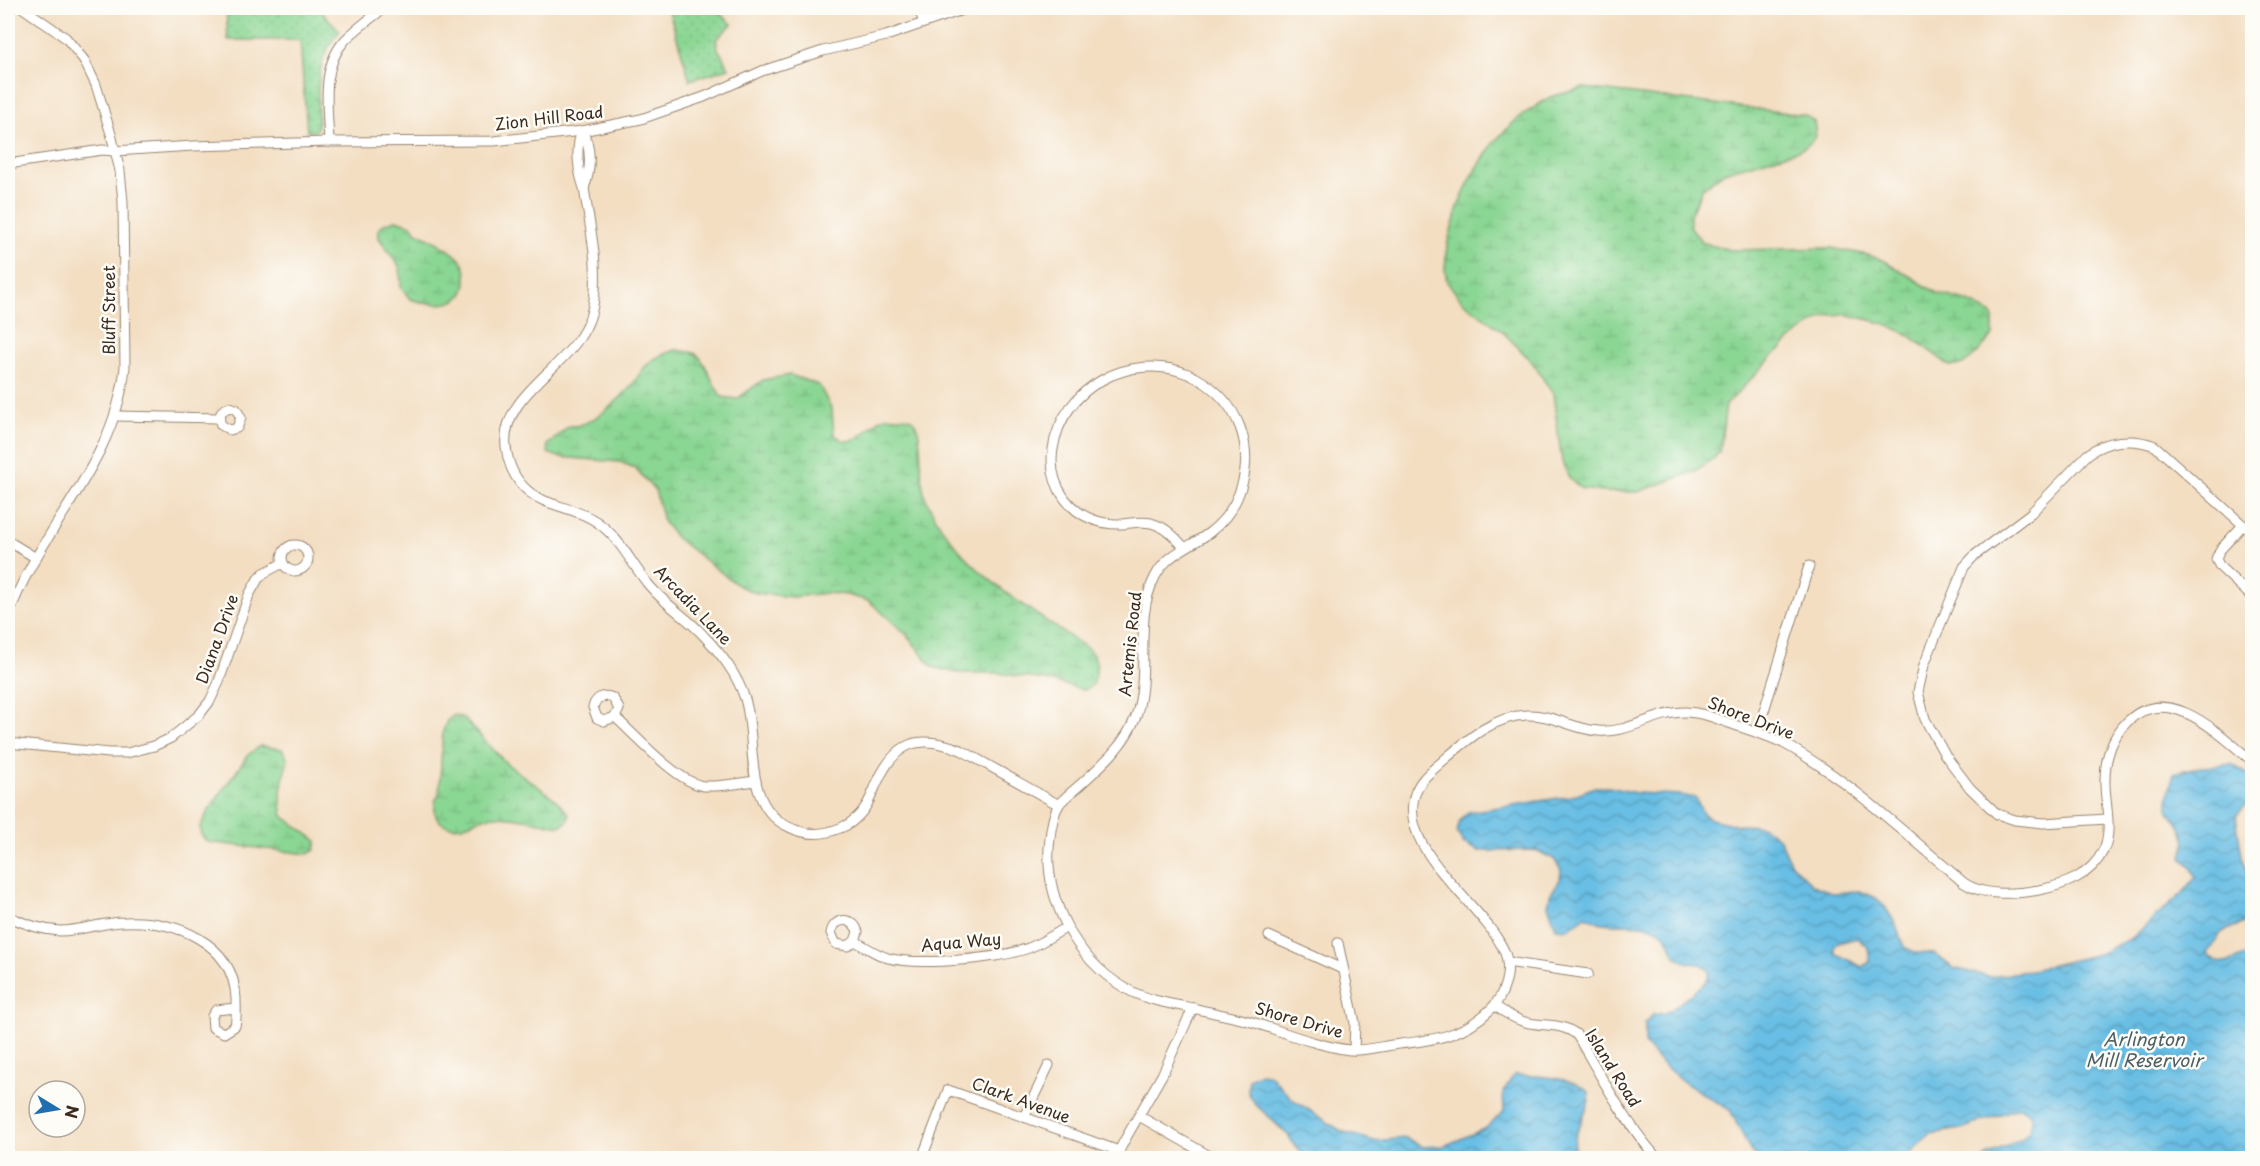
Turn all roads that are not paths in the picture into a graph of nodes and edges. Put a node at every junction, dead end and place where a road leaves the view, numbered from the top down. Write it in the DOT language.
graph roads {
  1 [pos="23,8"];
  2 [pos="384,8"];
  3 [pos="918,8"];
  4 [pos="968,8"];
  5 [pos="924,22"];
  6 [pos="582,131"];
  7 [pos="329,142"];
  8 [pos="115,151"];
  9 [pos="8,164"];
  10 [pos="116,416"];
  11 [pos="219,418"];
  12 [pos="2243,525"];
  13 [pos="2253,533"];
  14 [pos="8,541"];
  15 [pos="1184,547"];
  16 [pos="36,558"];
  17 [pos="283,563"];
  18 [pos="1809,566"];
  19 [pos="2253,597"];
  20 [pos="8,617"];
  21 [pos="615,717"];
  22 [pos="1757,733"];
  23 [pos="8,743"];
  24 [pos="2253,761"];
  25 [pos="756,782"];
  26 [pos="1059,805"];
  27 [pos="2107,819"];
  28 [pos="8,916"];
  29 [pos="1067,927"];
  30 [pos="1269,936"];
  31 [pos="855,941"];
  32 [pos="1338,943"];
  33 [pos="1508,962"];
  34 [pos="1342,969"];
  35 [pos="1588,974"];
  36 [pos="1495,1006"];
  37 [pos="236,1008"];
  38 [pos="1193,1008"];
  39 [pos="1354,1050"];
  40 [pos="1049,1065"];
  41 [pos="1139,1116"];
  42 [pos="1024,1117"];
  43 [pos="1118,1155"];
  44 [pos="922,1158"];
  45 [pos="1213,1158"];
  46 [pos="1657,1158"];
  1 -- 8 [label="street, Bluff Street"];
  2 -- 7 [label="street"];
  3 -- 5 [label="street"];
  4 -- 5 [label="street, Zion Hill Road"];
  5 -- 6 [label="street, Zion Hill Road"];
  6 -- 7 [label="street, Zion Hill Road"];
  6 -- 25 [label="street, Arcadia Lane"];
  7 -- 8 [label="street, Zion Hill Road"];
  8 -- 9 [label="street, Zion Hill Road"];
  8 -- 10 [label="street, Bluff Street"];
  10 -- 11 [label="street"];
  10 -- 16 [label="street, Bluff Street"];
  12 -- 13 [label="street"];
  12 -- 19 [label="street"];
  12 -- 27 [label="street"];
  14 -- 16 [label="street"];
  15 -- 15 [label="street, Artemis Road"];
  15 -- 26 [label="street, Artemis Road"];
  16 -- 20 [label="street, Bluff Street"];
  17 -- 23 [label="street, Diana Drive"];
  18 -- 22 [label="street"];
  21 -- 25 [label="street"];
  22 -- 27 [label="street, Shore Drive"];
  22 -- 33 [label="street, Shore Drive"];
  24 -- 27 [label="street, Shore Drive"];
  25 -- 26 [label="street, Arcadia Lane"];
  26 -- 29 [label="street"];
  28 -- 37 [label="street"];
  29 -- 31 [label="street, Aqua Way"];
  29 -- 38 [label="street"];
  30 -- 34 [label="street"];
  32 -- 34 [label="street"];
  33 -- 35 [label="street"];
  33 -- 36 [label="street, Shore Drive"];
  34 -- 39 [label="street"];
  36 -- 39 [label="street, Shore Drive"];
  36 -- 46 [label="street, Island Road"];
  38 -- 39 [label="street, Shore Drive"];
  38 -- 41 [label="street"];
  40 -- 42 [label="street"];
  41 -- 43 [label="street"];
  41 -- 45 [label="street"];
  42 -- 43 [label="street, Clark Avenue"];
  42 -- 44 [label="street, Clark Avenue"];
}
